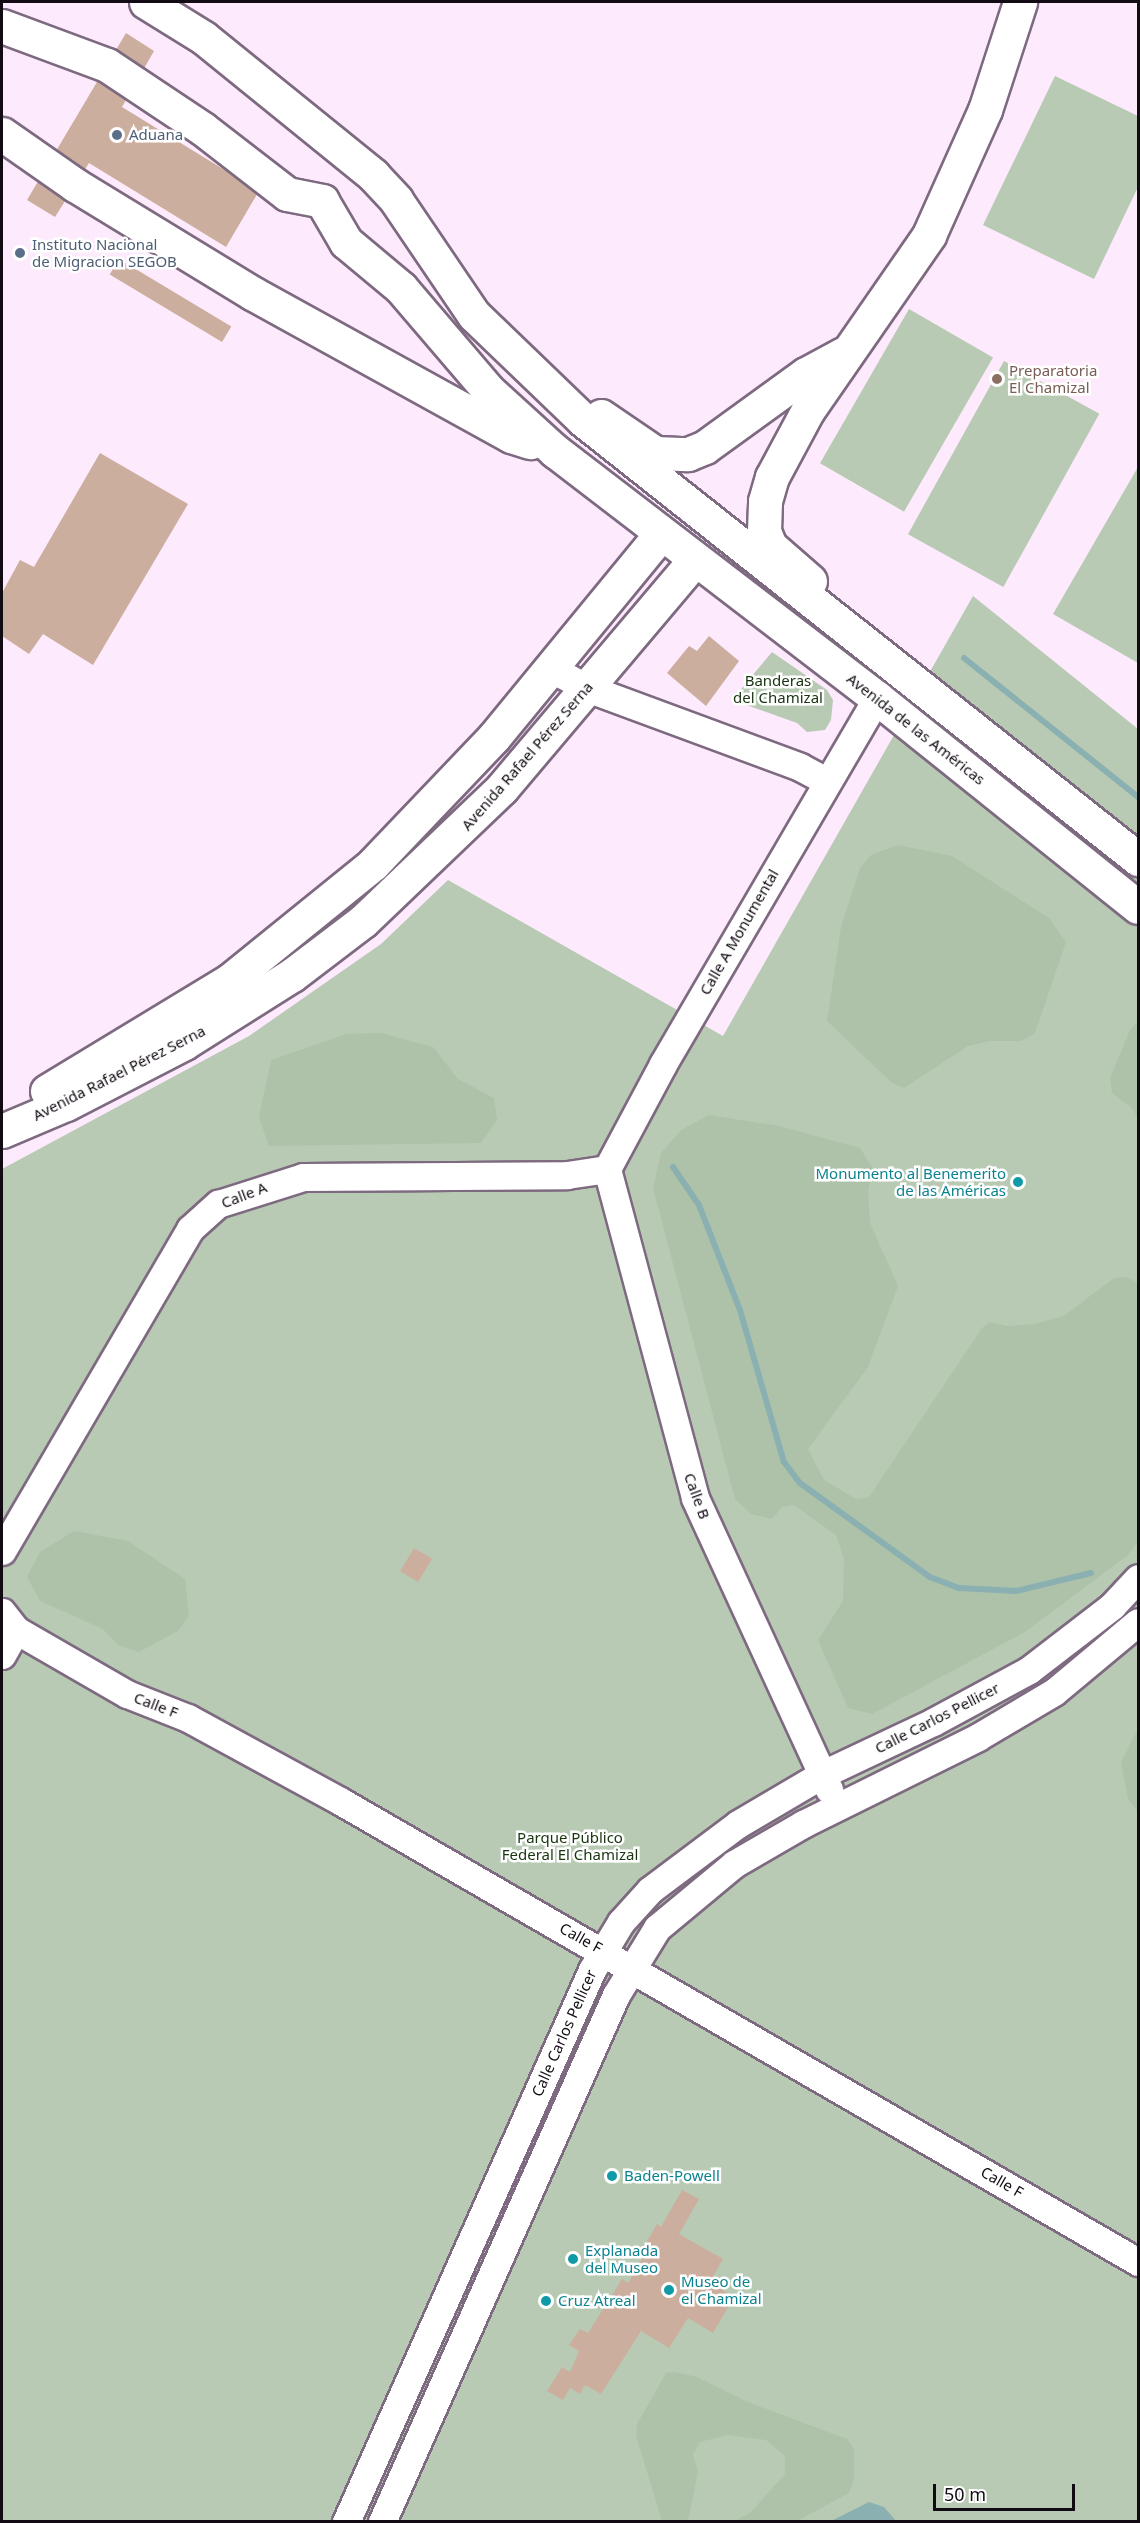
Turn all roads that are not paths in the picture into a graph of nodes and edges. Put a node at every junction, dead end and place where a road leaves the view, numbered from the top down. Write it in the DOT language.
graph roads {
  1 [pos="146,2"];
  2 [pos="1020,2"];
  3 [pos="2,26"];
  4 [pos="2,134"];
  5 [pos="853,349"];
  6 [pos="541,381"];
  7 [pos="555,451"];
  8 [pos="660,535"];
  9 [pos="694,561"];
  10 [pos="898,666"];
  11 [pos="550,668"];
  12 [pos="587,688"];
  13 [pos="877,698"];
  14 [pos="826,782"];
  15 [pos="1074,808"];
  16 [pos="1138,859"];
  17 [pos="1138,907"];
  18 [pos="2,1123"];
  19 [pos="2,1131"];
  20 [pos="607,1169"];
  21 [pos="2,1551"];
  22 [pos="1138,1578"];
  23 [pos="9,1621"];
  24 [pos="1138,1622"];
  25 [pos="2,1656"];
  26 [pos="823,1774"];
  27 [pos="835,1804"];
  28 [pos="603,1951"];
  29 [pos="631,1967"];
  30 [pos="1138,2262"];
  31 [pos="346,2522"];
  32 [pos="382,2522"];
  1 -- 6 [label="main road"];
  2 -- 5 [label="main road"];
  3 -- 7 [label="main road"];
  4 -- 7 [label="main road"];
  5 -- 6 [label="main road"];
  5 -- 10 [label="main road"];
  6 -- 10 [label="main road"];
  7 -- 8 [label="main road, Avenida de las Américas"];
  8 -- 9 [label="main road, Avenida de las Américas"];
  8 -- 11 [label="main road, Avenida Rafael Pérez Serna"];
  9 -- 12 [label="main road, Avenida Rafael Pérez Serna"];
  9 -- 13 [label="main road, Avenida de las Américas"];
  10 -- 15 [label="main road"];
  11 -- 12 [label="street"];
  11 -- 18 [label="main road, Avenida Rafael Pérez Serna"];
  12 -- 14 [label="street"];
  12 -- 19 [label="main road, Avenida Rafael Pérez Serna"];
  13 -- 14 [label="street, Calle A Monumental"];
  13 -- 15 [label="main road"];
  13 -- 17 [label="main road, Avenida de las Américas"];
  14 -- 20 [label="street, Calle A Monumental"];
  15 -- 16 [label="main road"];
  20 -- 21 [label="street, Calle A"];
  20 -- 26 [label="street, Calle B"];
  22 -- 26 [label="street, Calle Carlos Pellicer"];
  23 -- 25 [label="street"];
  23 -- 28 [label="street, Calle F"];
  24 -- 27 [label="street"];
  26 -- 27 [label="street, Calle B"];
  26 -- 28 [label="street, Calle Carlos Pellicer"];
  27 -- 29 [label="street"];
  28 -- 29 [label="street, Calle F"];
  28 -- 31 [label="street, Calle Carlos Pellicer"];
  29 -- 30 [label="street, Calle F"];
  29 -- 32 [label="street"];
}
